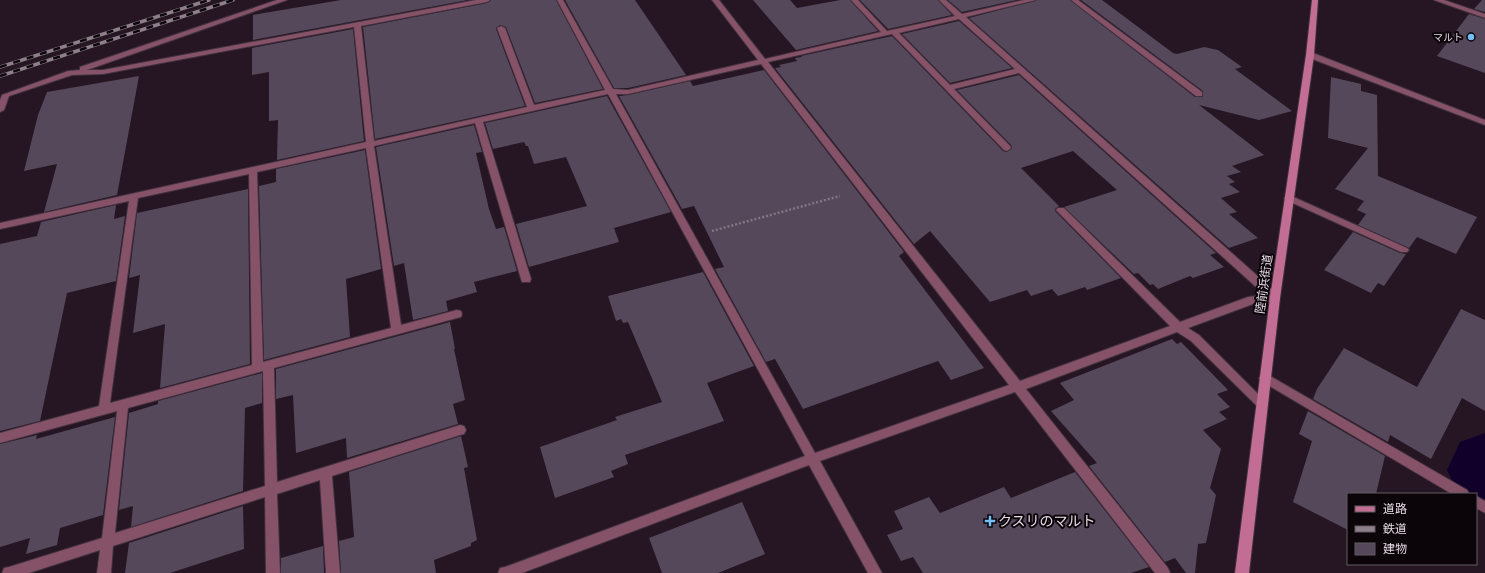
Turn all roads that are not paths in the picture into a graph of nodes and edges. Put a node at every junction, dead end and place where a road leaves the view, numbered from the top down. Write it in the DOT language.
graph roads {
  1 [pos="284,0"];
  2 [pos="487,0"];
  3 [pos="560,0"];
  4 [pos="715,0"];
  5 [pos="854,0"];
  6 [pos="942,0"];
  7 [pos="1033,0"];
  8 [pos="1074,0"];
  9 [pos="1315,0"];
  10 [pos="1437,0"];
  11 [pos="961,16"];
  12 [pos="1485,16"];
  13 [pos="357,25"];
  14 [pos="501,28"];
  15 [pos="890,33"];
  16 [pos="1310,55"];
  17 [pos="763,62"];
  18 [pos="1020,70"];
  19 [pos="71,73"];
  20 [pos="948,88"];
  21 [pos="610,91"];
  22 [pos="1199,94"];
  23 [pos="531,108"];
  24 [pos="0,110"];
  25 [pos="478,120"];
  26 [pos="1485,123"];
  27 [pos="370,144"];
  28 [pos="1007,148"];
  29 [pos="253,170"];
  30 [pos="134,196"];
  31 [pos="1289,198"];
  32 [pos="1061,210"];
  33 [pos="0,226"];
  34 [pos="1404,250"];
  35 [pos="526,279"];
  36 [pos="1275,298"];
  37 [pos="457,314"];
  38 [pos="1179,328"];
  39 [pos="398,330"];
  40 [pos="263,367"];
  41 [pos="1265,378"];
  42 [pos="1017,387"];
  43 [pos="123,404"];
  44 [pos="1262,404"];
  45 [pos="104,409"];
  46 [pos="460,430"];
  47 [pos="0,438"];
  48 [pos="812,459"];
  49 [pos="326,472"];
  50 [pos="271,490"];
  51 [pos="1461,493"];
  52 [pos="107,542"];
  53 [pos="9,573"];
  54 [pos="104,573"];
  55 [pos="273,573"];
  56 [pos="333,573"];
  57 [pos="507,573"];
  58 [pos="875,573"];
  59 [pos="1163,573"];
  60 [pos="1242,573"];
  1 -- 19 [label="street"];
  2 -- 13 [label="street"];
  3 -- 21 [label="street"];
  4 -- 17 [label="street"];
  5 -- 15 [label="street"];
  6 -- 11 [label="street"];
  7 -- 11 [label="street"];
  8 -- 22 [label="street"];
  9 -- 16 [label="street, 陸前浜街道"];
  10 -- 12 [label="street"];
  11 -- 15 [label="street"];
  11 -- 18 [label="street"];
  13 -- 19 [label="street"];
  13 -- 27 [label="street"];
  14 -- 23 [label="street"];
  15 -- 17 [label="street"];
  15 -- 20 [label="street"];
  16 -- 26 [label="street"];
  16 -- 31 [label="street, 陸前浜街道"];
  17 -- 21 [label="street"];
  17 -- 42 [label="street"];
  18 -- 20 [label="street"];
  18 -- 36 [label="street"];
  19 -- 24 [label="street"];
  20 -- 28 [label="street"];
  21 -- 23 [label="street"];
  21 -- 48 [label="street"];
  23 -- 25 [label="street"];
  25 -- 27 [label="street"];
  25 -- 35 [label="street"];
  27 -- 29 [label="street"];
  27 -- 39 [label="street"];
  29 -- 30 [label="street"];
  29 -- 40 [label="street"];
  30 -- 33 [label="street"];
  30 -- 45 [label="street"];
  31 -- 34 [label="street"];
  31 -- 36 [label="street, 陸前浜街道"];
  32 -- 38 [label="street"];
  36 -- 38 [label="street"];
  36 -- 41 [label="street, 陸前浜街道"];
  37 -- 39 [label="street"];
  38 -- 42 [label="street"];
  38 -- 44 [label="street"];
  39 -- 40 [label="street"];
  40 -- 43 [label="street"];
  40 -- 50 [label="street"];
  41 -- 44 [label="street, 陸前浜街道"];
  41 -- 51 [label="street"];
  42 -- 48 [label="street"];
  42 -- 59 [label="street"];
  43 -- 45 [label="street"];
  43 -- 52 [label="street"];
  44 -- 60 [label="street, 陸前浜街道"];
  45 -- 47 [label="street"];
  46 -- 49 [label="street"];
  48 -- 57 [label="street"];
  48 -- 58 [label="street"];
  49 -- 50 [label="street"];
  49 -- 56 [label="street"];
  50 -- 52 [label="street"];
  50 -- 55 [label="street"];
  52 -- 53 [label="street"];
  52 -- 54 [label="street"];
}
